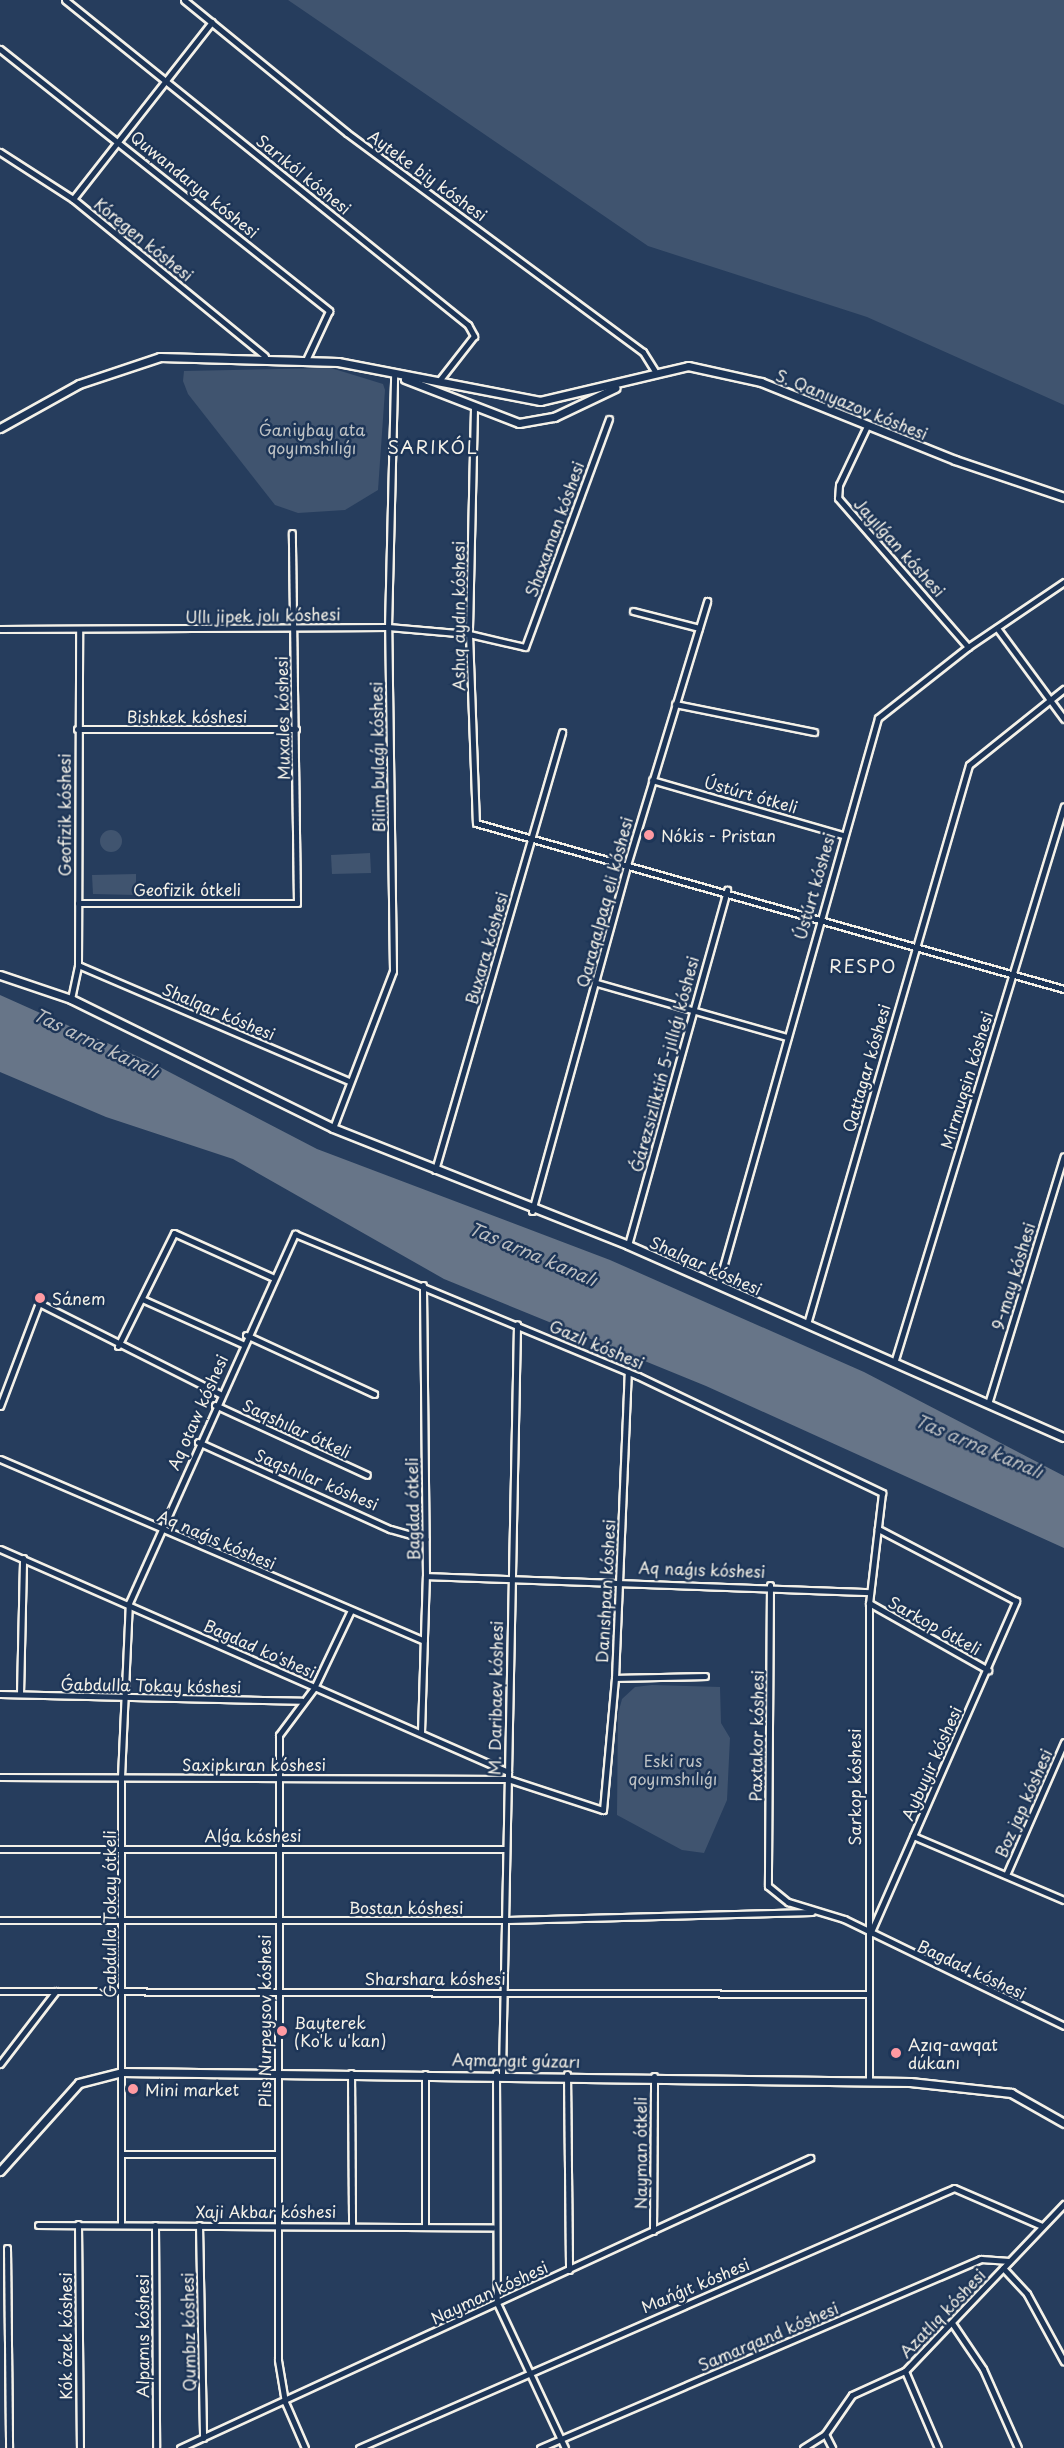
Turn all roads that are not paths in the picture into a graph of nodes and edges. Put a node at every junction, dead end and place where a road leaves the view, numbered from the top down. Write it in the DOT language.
graph roads {
  1 [pos="65,0"];
  2 [pos="184,0"];
  3 [pos="212,22"];
  4 [pos="0,49"];
  5 [pos="164,77"];
  6 [pos="118,139"];
  7 [pos="0,152"];
  8 [pos="73,199"];
  9 [pos="265,356"];
  10 [pos="308,358"];
  11 [pos="655,371"];
  12 [pos="394,375"];
  13 [pos="438,382"];
  14 [pos="626,382"];
  15 [pos="474,408"];
  16 [pos="609,419"];
  17 [pos="867,426"];
  18 [pos="0,428"];
  19 [pos="1064,497"];
  20 [pos="292,533"];
  21 [pos="1064,582"];
  22 [pos="707,601"];
  23 [pos="633,611"];
  24 [pos="388,627"];
  25 [pos="0,628"];
  26 [pos="699,628"];
  27 [pos="998,628"];
  28 [pos="295,629"];
  29 [pos="79,630"];
  30 [pos="469,634"];
  31 [pos="968,647"];
  32 [pos="525,648"];
  33 [pos="1064,689"];
  34 [pos="1050,699"];
  35 [pos="675,704"];
  36 [pos="1064,719"];
  37 [pos="77,729"];
  38 [pos="296,729"];
  39 [pos="562,732"];
  40 [pos="814,732"];
  41 [pos="652,780"];
  42 [pos="1064,806"];
  43 [pos="843,835"];
  44 [pos="532,839"];
  45 [pos="627,865"];
  46 [pos="727,890"];
  47 [pos="78,903"];
  48 [pos="297,903"];
  49 [pos="819,918"];
  50 [pos="916,947"];
  51 [pos="78,965"];
  52 [pos="1013,974"];
  53 [pos="0,975"];
  54 [pos="597,983"];
  55 [pos="1064,989"];
  56 [pos="71,999"];
  57 [pos="692,1010"];
  58 [pos="787,1037"];
  59 [pos="348,1081"];
  60 [pos="333,1128"];
  61 [pos="1064,1156"];
  62 [pos="435,1171"];
  63 [pos="532,1211"];
  64 [pos="294,1234"];
  65 [pos="628,1245"];
  66 [pos="272,1277"];
  67 [pos="423,1285"];
  68 [pos="718,1285"];
  69 [pos="142,1299"];
  70 [pos="517,1324"];
  71 [pos="807,1324"];
  72 [pos="246,1335"];
  73 [pos="242,1344"];
  74 [pos="118,1346"];
  75 [pos="894,1362"];
  76 [pos="628,1372"];
  77 [pos="220,1394"];
  78 [pos="374,1394"];
  79 [pos="988,1404"];
  80 [pos="215,1405"];
  81 [pos="0,1406"];
  82 [pos="1064,1437"];
  83 [pos="198,1442"];
  84 [pos="0,1459"];
  85 [pos="367,1475"];
  86 [pos="882,1493"];
  87 [pos="878,1529"];
  88 [pos="160,1530"];
  89 [pos="426,1539"];
  90 [pos="0,1549"];
  91 [pos="23,1558"];
  92 [pos="426,1576"];
  93 [pos="510,1576"];
  94 [pos="620,1580"];
  95 [pos="771,1585"];
  96 [pos="869,1592"];
  97 [pos="869,1603"];
  98 [pos="129,1604"];
  99 [pos="351,1610"];
  100 [pos="424,1641"];
  101 [pos="988,1670"];
  102 [pos="705,1677"];
  103 [pos="615,1678"];
  104 [pos="314,1688"];
  105 [pos="0,1694"];
  106 [pos="20,1694"];
  107 [pos="123,1701"];
  108 [pos="302,1701"];
  109 [pos="421,1732"];
  110 [pos="1064,1742"];
  111 [pos="508,1772"];
  112 [pos="0,1777"];
  113 [pos="122,1777"];
  114 [pos="277,1778"];
  115 [pos="508,1779"];
  116 [pos="603,1810"];
  117 [pos="913,1836"];
  118 [pos="124,1848"];
  119 [pos="278,1848"];
  120 [pos="0,1849"];
  121 [pos="506,1849"];
  122 [pos="1006,1875"];
  123 [pos="1064,1900"];
  124 [pos="812,1912"];
  125 [pos="0,1920"];
  126 [pos="123,1920"];
  127 [pos="505,1920"];
  128 [pos="278,1921"];
  129 [pos="869,1935"];
  130 [pos="123,1990"];
  131 [pos="0,1991"];
  132 [pos="56,1991"];
  133 [pos="278,1991"];
  134 [pos="503,1992"];
  135 [pos="869,1994"];
  136 [pos="1064,2026"];
  137 [pos="0,2064"];
  138 [pos="122,2072"];
  139 [pos="279,2073"];
  140 [pos="351,2073"];
  141 [pos="425,2073"];
  142 [pos="499,2073"];
  143 [pos="567,2074"];
  144 [pos="654,2076"];
  145 [pos="869,2081"];
  146 [pos="1064,2123"];
  147 [pos="121,2154"];
  148 [pos="275,2154"];
  149 [pos="810,2158"];
  150 [pos="0,2170"];
  151 [pos="1064,2204"];
  152 [pos="38,2224"];
  153 [pos="78,2224"];
  154 [pos="121,2224"];
  155 [pos="155,2224"];
  156 [pos="199,2225"];
  157 [pos="275,2225"];
  158 [pos="352,2225"];
  159 [pos="425,2226"];
  160 [pos="1042,2226"];
  161 [pos="493,2227"];
  162 [pos="653,2230"];
  163 [pos="7,2248"];
  164 [pos="1009,2261"];
  165 [pos="1003,2268"];
  166 [pos="568,2270"];
  167 [pos="497,2303"];
  168 [pos="952,2323"];
  169 [pos="1064,2362"];
  170 [pos="529,2371"];
  171 [pos="905,2371"];
  172 [pos="285,2402"];
  173 [pos="825,2434"];
  174 [pos="203,2438"];
  175 [pos="561,2439"];
  176 [pos="9,2448"];
  177 [pos="80,2448"];
  178 [pos="156,2448"];
  179 [pos="180,2448"];
  180 [pos="306,2448"];
  181 [pos="359,2448"];
  182 [pos="540,2448"];
  183 [pos="565,2448"];
  184 [pos="803,2448"];
  185 [pos="832,2448"];
  186 [pos="938,2448"];
  187 [pos="1018,2448"];
  1 -- 5 [label="street, Sarıkól kóshesi"];
  2 -- 3 [label="street, Ayteke biy kóshesi"];
  3 -- 5 [label="street"];
  3 -- 11 [label="street, Ayteke biy kóshesi"];
  4 -- 6 [label="street, Quwandarya kóshesi"];
  5 -- 6 [label="street"];
  5 -- 13 [label="street, Sarıkól kóshesi"];
  6 -- 8 [label="street"];
  6 -- 10 [label="street, Quwandarya kóshesi"];
  7 -- 8 [label="street, Kóregen kóshesi"];
  8 -- 9 [label="street, Kóregen kóshesi"];
  9 -- 10 [label="street, S. Qanıyazov kóshesi"];
  9 -- 18 [label="street, S. Qanıyazov kóshesi"];
  10 -- 12 [label="street, S. Qanıyazov kóshesi"];
  11 -- 14 [label="street, S. Qanıyazov kóshesi"];
  11 -- 17 [label="street, S. Qanıyazov kóshesi"];
  12 -- 13 [label="street, S. Qanıyazov kóshesi"];
  12 -- 15 [label="street, S. Qanıyazov kóshesi"];
  12 -- 24 [label="street, Bilim bulaǵı kóshesi"];
  13 -- 14 [label="street, S. Qanıyazov kóshesi"];
  14 -- 15 [label="street, S. Qanıyazov kóshesi"];
  15 -- 30 [label="street, Ashıq aydın kóshesi"];
  16 -- 32 [label="street, Shaxaman kóshesi"];
  17 -- 19 [label="street, S. Qanıyazov kóshesi"];
  17 -- 31 [label="street, Jayılǵan kóshesi"];
  20 -- 28 [label="street, Muxales kóshesi"];
  21 -- 27 [label="street, Ústúrt kóshesi"];
  22 -- 26 [label="street, Qaraqalpaq eli kóshesi"];
  23 -- 26 [label="street"];
  24 -- 28 [label="street, Ullı jipek jolı kóshesi"];
  24 -- 30 [label="street, Ullı jipek jolı kóshesi"];
  24 -- 59 [label="street, Bilim bulaǵı kóshesi"];
  25 -- 29 [label="street, Ullı jipek jolı kóshesi"];
  26 -- 35 [label="street, Qaraqalpaq eli kóshesi"];
  27 -- 31 [label="street, Ústúrt kóshesi"];
  27 -- 34 [label="street"];
  28 -- 29 [label="street, Ullı jipek jolı kóshesi"];
  28 -- 38 [label="street, Muxales kóshesi"];
  29 -- 37 [label="street, Geofizik kóshesi"];
  30 -- 32 [label="street, Ullı jipek jolı kóshesi"];
  30 -- 44 [label="street, Ashıq aydın kóshesi"];
  31 -- 43 [label="street, Ústúrt kóshesi"];
  33 -- 34 [label="street, Qattagar kóshesi"];
  34 -- 36 [label="street"];
  34 -- 50 [label="street, Qattagar kóshesi"];
  35 -- 40 [label="street"];
  35 -- 41 [label="street, Qaraqalpaq eli kóshesi"];
  37 -- 38 [label="street, Bishkek kóshesi"];
  37 -- 47 [label="street, Geofizik kóshesi"];
  38 -- 48 [label="street, Muxales kóshesi"];
  39 -- 44 [label="street, Buxara kóshesi"];
  41 -- 43 [label="street, Ústúrt ótkeli"];
  41 -- 45 [label="street, Qaraqalpaq eli kóshesi"];
  42 -- 52 [label="street, Mirmuqsin kóshesi"];
  43 -- 49 [label="street, Ústúrt kóshesi"];
  44 -- 45 [label="street"];
  44 -- 62 [label="street, Buxara kóshesi"];
  45 -- 46 [label="street"];
  45 -- 54 [label="street, Qaraqalpaq eli kóshesi"];
  46 -- 49 [label="street"];
  46 -- 57 [label="street, Ǵárezsizliktiń 5-jıllıǵı kóshesi"];
  47 -- 48 [label="street, Geofizik ótkeli"];
  47 -- 51 [label="street, Geofizik kóshesi"];
  49 -- 50 [label="street"];
  49 -- 58 [label="street, Ústúrt kóshesi"];
  50 -- 52 [label="street"];
  50 -- 71 [label="street, Qattagar kóshesi"];
  51 -- 56 [label="street, Geofizik kóshesi"];
  51 -- 59 [label="street, Shalqar kóshesi"];
  52 -- 55 [label="street"];
  52 -- 75 [label="street, Mirmuqsin kóshesi"];
  53 -- 56 [label="street, Shalqar kóshesi"];
  54 -- 57 [label="street"];
  54 -- 63 [label="street, Qaraqalpaq eli kóshesi"];
  56 -- 60 [label="street, Shalqar kóshesi"];
  57 -- 58 [label="street"];
  57 -- 65 [label="street, Ǵárezsizliktiń 5-jıllıǵı kóshesi"];
  58 -- 68 [label="street, Ústúrt kóshesi"];
  59 -- 60 [label="street, Bilim bulaǵı kóshesi"];
  60 -- 62 [label="street, Shalqar kóshesi"];
  61 -- 79 [label="street, 9-may kóshesi"];
  62 -- 63 [label="street, Shalqar kóshesi"];
  63 -- 65 [label="street, Shalqar kóshesi"];
  64 -- 66 [label="street, Aq otaw kóshesi"];
  64 -- 67 [label="street, Gazlı kóshesi"];
  65 -- 68 [label="street, Shalqar kóshesi"];
  66 -- 69 [label="street"];
  66 -- 72 [label="street, Aq otaw kóshesi"];
  67 -- 70 [label="street, Gazlı kóshesi"];
  67 -- 89 [label="street, Bagdad ótkeli"];
  68 -- 71 [label="street, Shalqar kóshesi"];
  69 -- 73 [label="street"];
  69 -- 74 [label="street"];
  70 -- 76 [label="street, Gazlı kóshesi"];
  70 -- 93 [label="street, M. Daribaev kóshesi"];
  71 -- 75 [label="street, Shalqar kóshesi"];
  72 -- 73 [label="street, Aq otaw kóshesi"];
  72 -- 78 [label="street"];
  73 -- 77 [label="street, Aq otaw kóshesi"];
  74 -- 77 [label="street"];
  74 -- 81 [label="street"];
  75 -- 79 [label="street, Shalqar kóshesi"];
  76 -- 86 [label="street, Gazlı kóshesi"];
  76 -- 94 [label="street, Danıshpan kóshesi"];
  77 -- 80 [label="street, Aq otaw kóshesi"];
  79 -- 82 [label="street, Shalqar kóshesi"];
  80 -- 83 [label="street, Aq otaw kóshesi"];
  80 -- 85 [label="street, Saqshılar ótkeli"];
  83 -- 88 [label="street, Aq otaw kóshesi"];
  83 -- 89 [label="street, Saqshılar kóshesi"];
  84 -- 88 [label="street, Aq naǵıs kóshesi"];
  86 -- 87 [label="street, Sarkop kóshesi"];
  87 -- 96 [label="street, Sarkop kóshesi"];
  87 -- 101 [label="street, Aybuyir kóshesi"];
  88 -- 98 [label="street, Aq otaw kóshesi"];
  88 -- 99 [label="street, Aq naǵıs kóshesi"];
  89 -- 92 [label="street, Bagdad ótkeli"];
  90 -- 91 [label="street, Bagdad ko'shesi"];
  91 -- 98 [label="street, Bagdad ko'shesi"];
  91 -- 106 [label="street"];
  92 -- 93 [label="street, Aq naǵıs kóshesi"];
  92 -- 100 [label="street, Bagdad ótkeli"];
  93 -- 94 [label="street, Aq naǵıs kóshesi"];
  93 -- 111 [label="street, M. Daribaev kóshesi"];
  94 -- 95 [label="street, Aq naǵıs kóshesi"];
  94 -- 103 [label="street, Danıshpan kóshesi"];
  95 -- 96 [label="street, Aq naǵıs kóshesi"];
  95 -- 124 [label="street, Paxtakor kóshesi"];
  96 -- 97 [label="street, Sarkop kóshesi"];
  97 -- 101 [label="street, Sarkop ótkeli"];
  97 -- 129 [label="street, Sarkop kóshesi"];
  98 -- 104 [label="street, Bagdad ko'shesi"];
  98 -- 107 [label="street, Ǵabdulla Tokay ótkeli"];
  99 -- 100 [label="street, Aq naǵıs kóshesi"];
  99 -- 104 [label="street, Plis Nurpeysov kóshesi"];
  100 -- 109 [label="street, Bagdad ótkeli"];
  101 -- 117 [label="street, Aybuyir kóshesi"];
  102 -- 103 [label="street"];
  103 -- 116 [label="street, Danıshpan kóshesi"];
  104 -- 108 [label="street, Plis Nurpeysov kóshesi"];
  104 -- 109 [label="street, Bagdad ko'shesi"];
  105 -- 106 [label="street, Ǵabdulla Tokay kóshesi"];
  106 -- 107 [label="street, Ǵabdulla Tokay kóshesi"];
  107 -- 108 [label="street, Ǵabdulla Tokay kóshesi"];
  107 -- 113 [label="street, Ǵabdulla Tokay ótkeli"];
  108 -- 114 [label="street, Plis Nurpeysov kóshesi"];
  109 -- 111 [label="street, Bagdad ko'shesi"];
  110 -- 122 [label="street, Boz jap kóshesi"];
  111 -- 115 [label="street, M. Daribaev kóshesi"];
  112 -- 113 [label="street, Saxipkıran kóshesi"];
  113 -- 114 [label="street, Saxipkıran kóshesi"];
  113 -- 118 [label="street, Ǵabdulla Tokay ótkeli"];
  114 -- 115 [label="street, Saxipkıran kóshesi"];
  114 -- 119 [label="street, Plis Nurpeysov kóshesi"];
  115 -- 116 [label="street, Saxipkıran kóshesi"];
  115 -- 121 [label="street, M. Daribaev kóshesi"];
  117 -- 122 [label="street"];
  117 -- 129 [label="street, Aybuyir kóshesi"];
  118 -- 119 [label="street, Alǵa kóshesi"];
  118 -- 120 [label="street, Alǵa kóshesi"];
  118 -- 126 [label="street, Ǵabdulla Tokay ótkeli"];
  119 -- 121 [label="street, Alǵa kóshesi"];
  119 -- 128 [label="street, Plis Nurpeysov kóshesi"];
  121 -- 127 [label="street, M. Daribaev kóshesi"];
  122 -- 123 [label="street"];
  124 -- 127 [label="street, Bostan kóshesi"];
  124 -- 129 [label="street, Bagdad kóshesi"];
  125 -- 126 [label="street, Bostan kóshesi"];
  126 -- 128 [label="street, Bostan kóshesi"];
  126 -- 130 [label="street, Ǵabdulla Tokay ótkeli"];
  127 -- 128 [label="street, Bostan kóshesi"];
  127 -- 134 [label="street, M. Daribaev kóshesi"];
  128 -- 133 [label="street, Plis Nurpeysov kóshesi"];
  129 -- 135 [label="street, Sarkop kóshesi"];
  129 -- 136 [label="street, Bagdad kóshesi"];
  130 -- 132 [label="street, Sharshara kóshesi"];
  130 -- 133 [label="street, Sharshara kóshesi"];
  130 -- 138 [label="street, Ǵabdulla Tokay ótkeli"];
  131 -- 132 [label="street, Sharshara kóshesi"];
  132 -- 137 [label="street"];
  133 -- 134 [label="street, Sharshara kóshesi"];
  133 -- 139 [label="street, Plis Nurpeysov kóshesi"];
  134 -- 135 [label="street, Sharshara kóshesi"];
  134 -- 142 [label="street, M. Daribaev kóshesi"];
  135 -- 145 [label="street, Sarkop kóshesi"];
  138 -- 139 [label="street, Aqmangıt gúzarı"];
  138 -- 147 [label="street, Ǵabdulla Tokay ótkeli"];
  138 -- 150 [label="street, Aqmangıt gúzarı"];
  139 -- 140 [label="street, Aqmangıt gúzarı"];
  139 -- 148 [label="street, Plis Nurpeysov kóshesi"];
  140 -- 141 [label="street, Aqmangıt gúzarı"];
  140 -- 158 [label="street"];
  141 -- 142 [label="street, Aqmangıt gúzarı"];
  141 -- 159 [label="street"];
  142 -- 143 [label="street, Aqmangıt gúzarı"];
  142 -- 161 [label="street, M. Daribaev kóshesi"];
  143 -- 144 [label="street, Aqmangıt gúzarı"];
  143 -- 166 [label="street"];
  144 -- 145 [label="street, Aqmangıt gúzarı"];
  144 -- 162 [label="street, Nayman ótkeli"];
  145 -- 146 [label="street, Aqmangıt gúzarı"];
  147 -- 148 [label="street"];
  147 -- 154 [label="street, Ǵabdulla Tokay ótkeli"];
  148 -- 157 [label="street, Plis Nurpeysov kóshesi"];
  149 -- 162 [label="street, Nayman kóshesi"];
  151 -- 160 [label="street, Azatlıq kóshesi"];
  152 -- 153 [label="street, Xaji Akbar kóshesi"];
  153 -- 154 [label="street, Xaji Akbar kóshesi"];
  153 -- 177 [label="street, Kók ózek kóshesi"];
  154 -- 155 [label="street, Xaji Akbar kóshesi"];
  155 -- 156 [label="street, Xaji Akbar kóshesi"];
  155 -- 178 [label="street, Alpamıs kóshesi"];
  156 -- 157 [label="street, Xaji Akbar kóshesi"];
  156 -- 174 [label="street, Qumbız kóshesi"];
  157 -- 158 [label="street, Xaji Akbar kóshesi"];
  157 -- 172 [label="street, Plis Nurpeysov kóshesi"];
  158 -- 159 [label="street, Xaji Akbar kóshesi"];
  159 -- 161 [label="street, Xaji Akbar kóshesi"];
  160 -- 164 [label="street, Azatlıq kóshesi"];
  160 -- 170 [label="street, Mańǵıt kóshesi"];
  161 -- 167 [label="street, M. Daribaev kóshesi"];
  162 -- 166 [label="street, Nayman kóshesi"];
  163 -- 176 [label="street"];
  164 -- 165 [label="street, Azatlıq kóshesi"];
  164 -- 175 [label="street, Samarqand kóshesi"];
  165 -- 168 [label="street, Azatlıq kóshesi"];
  165 -- 169 [label="street"];
  166 -- 167 [label="street, Nayman kóshesi"];
  167 -- 170 [label="street, M. Daribaev kóshesi"];
  167 -- 172 [label="street, Nayman kóshesi"];
  168 -- 171 [label="street, Azatlıq kóshesi"];
  168 -- 187 [label="street"];
  170 -- 175 [label="street, M. Daribaev kóshesi"];
  170 -- 181 [label="street, Mańǵıt kóshesi"];
  171 -- 173 [label="street, Azatlıq kóshesi"];
  171 -- 186 [label="street"];
  172 -- 174 [label="street, Nayman kóshesi"];
  172 -- 180 [label="street, Plis Nurpeysov kóshesi"];
  173 -- 184 [label="street, Azatlıq kóshesi"];
  173 -- 185 [label="street"];
  174 -- 179 [label="street, Nayman kóshesi"];
  175 -- 182 [label="street, Samarqand kóshesi"];
  175 -- 183 [label="street, M. Daribaev kóshesi"];
}
